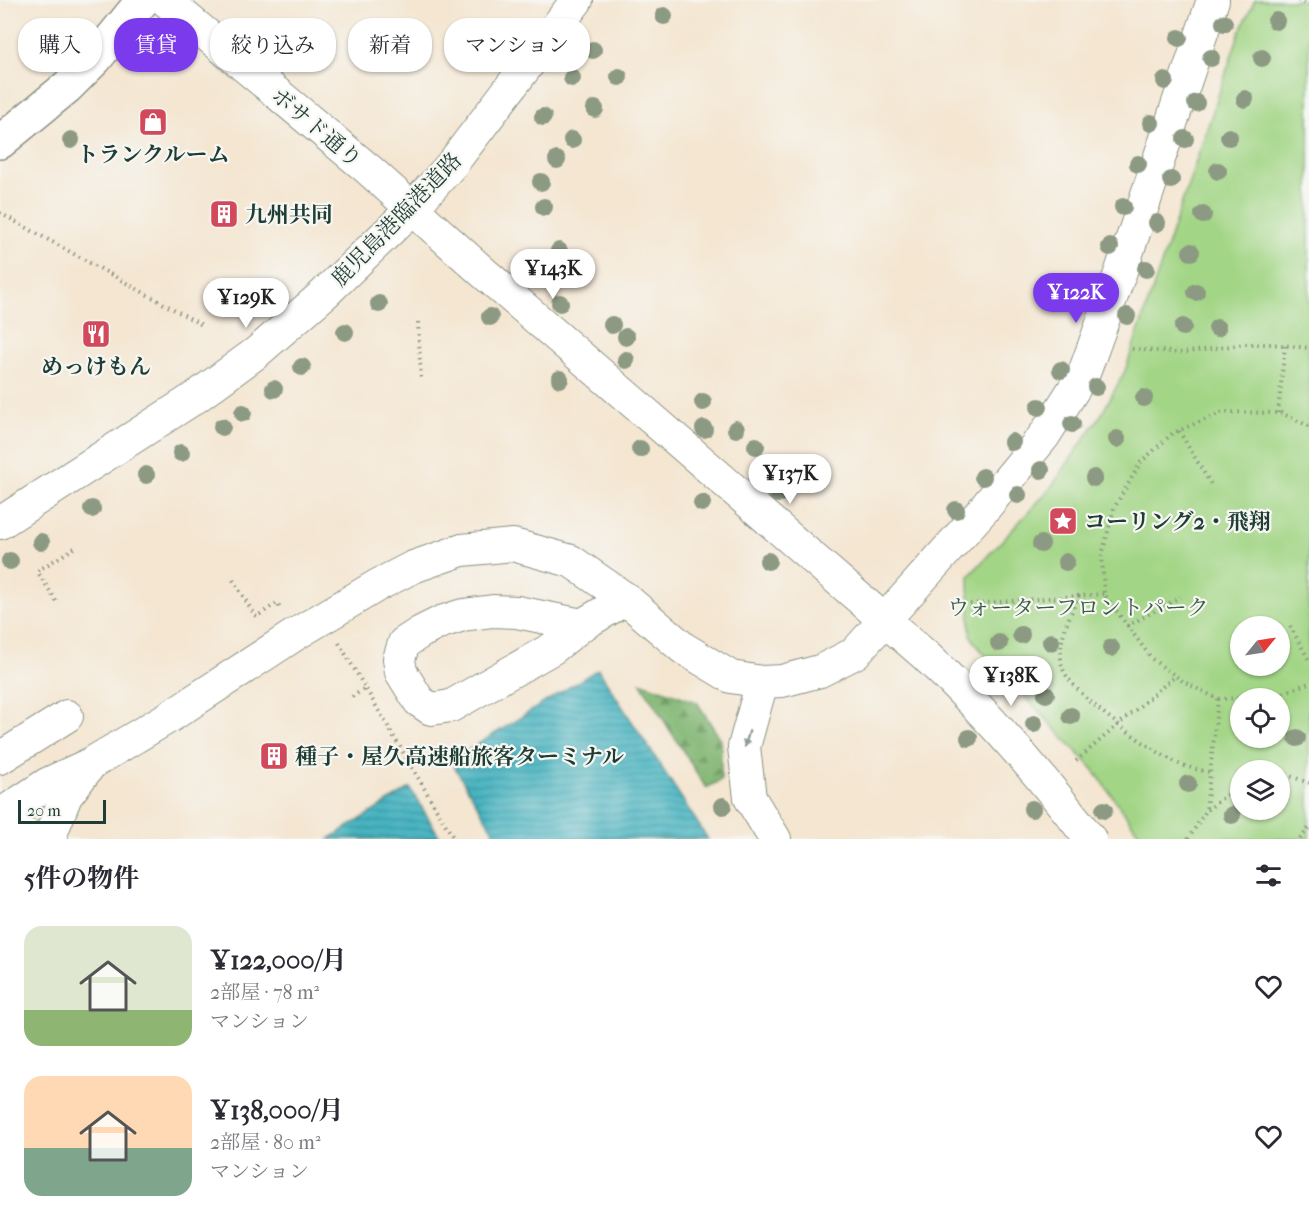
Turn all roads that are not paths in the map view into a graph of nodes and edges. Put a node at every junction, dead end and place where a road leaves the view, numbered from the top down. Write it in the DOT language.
graph roads {
  1 [pos="143,0"];
  2 [pos="165,0"];
  3 [pos="577,0"];
  4 [pos="1213,0"];
  5 [pos="0,142"];
  6 [pos="412,209"];
  7 [pos="0,523"];
  8 [pos="626,599"];
  9 [pos="885,620"];
  10 [pos="582,625"];
  11 [pos="762,682"];
  12 [pos="67,716"];
  13 [pos="0,758"];
  14 [pos="90,764"];
  15 [pos="0,815"];
  16 [pos="0,827"];
  17 [pos="35,839"];
  18 [pos="52,839"];
  19 [pos="775,839"];
  20 [pos="1090,839"];
  1 -- 5 [label="main road"];
  2 -- 6 [label="street, ボサド通り"];
  3 -- 6 [label="street, 鹿児島港臨港道路"];
  4 -- 9 [label="street"];
  6 -- 7 [label="street, 鹿児島港臨港道路"];
  6 -- 9 [label="street, ボサド通り"];
  8 -- 10 [label="street"];
  8 -- 11 [label="street"];
  8 -- 14 [label="street"];
  9 -- 11 [label="street"];
  9 -- 20 [label="street, ボサド通り"];
  10 -- 10 [label="street"];
  11 -- 19 [label="street, one-way"];
  12 -- 13 [label="street"];
  14 -- 15 [label="street"];
  14 -- 18 [label="street"];
  16 -- 17 [label="street"];
}
